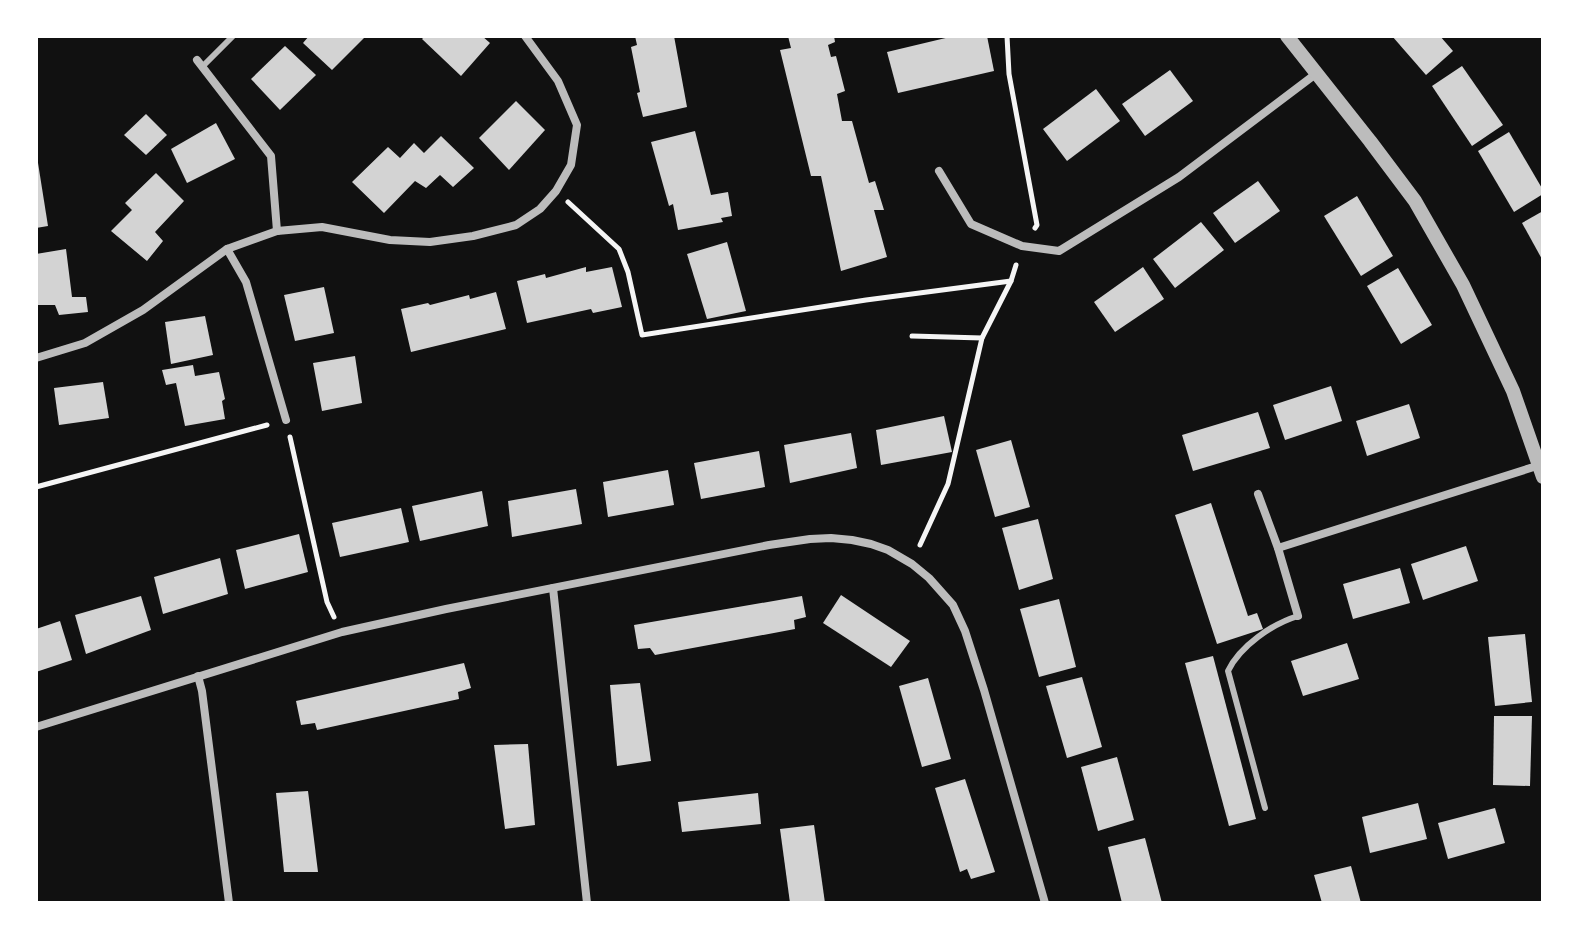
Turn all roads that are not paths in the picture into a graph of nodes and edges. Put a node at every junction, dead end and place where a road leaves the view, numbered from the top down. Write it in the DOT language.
graph roads {
  1 [pos="233,36"];
  2 [pos="525,36"];
  3 [pos="1287,36"];
  4 [pos="199,64"];
  5 [pos="1318,73"];
  6 [pos="939,171"];
  7 [pos="277,231"];
  8 [pos="227,249"];
  9 [pos="36,358"];
  10 [pos="286,420"];
  11 [pos="1541,471"];
  12 [pos="1258,494"];
  13 [pos="1278,548"];
  14 [pos="553,588"];
  15 [pos="1298,616"];
  16 [pos="198,676"];
  17 [pos="36,727"];
  18 [pos="1265,808"];
  19 [pos="229,903"];
  20 [pos="587,903"];
  21 [pos="1045,903"];
  1 -- 4 [label="lane"];
  2 -- 7 [label="street"];
  3 -- 5 [label="street"];
  4 -- 7 [label="street"];
  5 -- 6 [label="street"];
  5 -- 11 [label="street"];
  7 -- 8 [label="street"];
  8 -- 9 [label="street"];
  8 -- 10 [label="street"];
  11 -- 13 [label="street"];
  12 -- 13 [label="street"];
  13 -- 15 [label="street"];
  14 -- 16 [label="street"];
  14 -- 20 [label="street"];
  14 -- 21 [label="street"];
  15 -- 18 [label="lane"];
  16 -- 17 [label="street"];
  16 -- 19 [label="street"];
}
